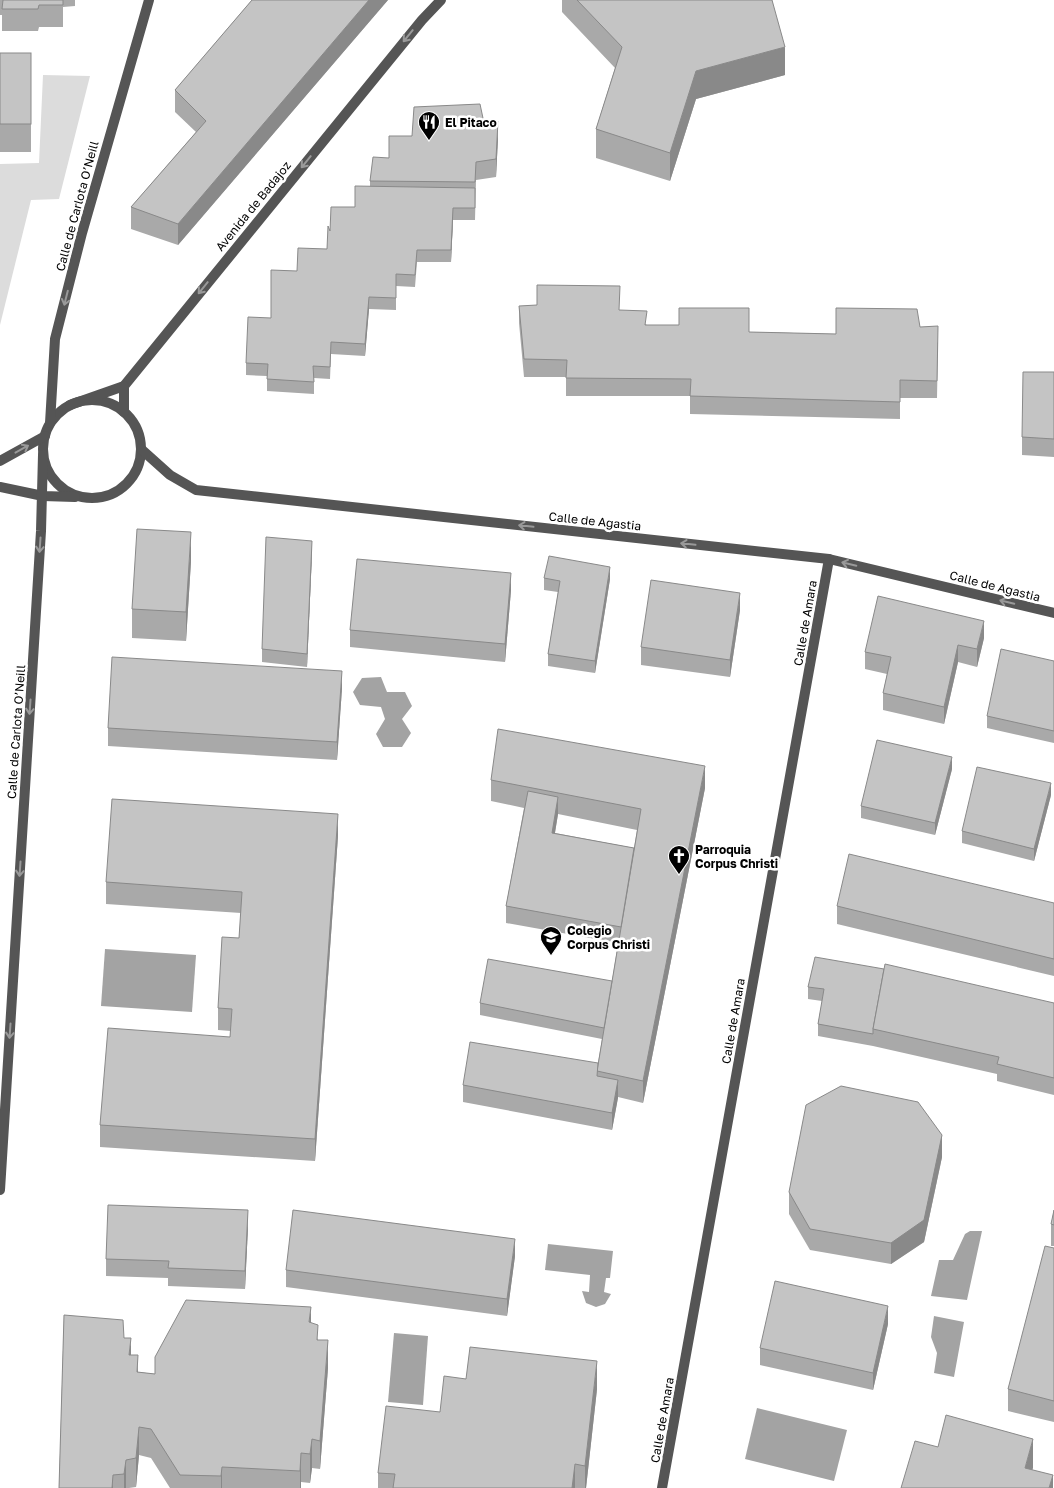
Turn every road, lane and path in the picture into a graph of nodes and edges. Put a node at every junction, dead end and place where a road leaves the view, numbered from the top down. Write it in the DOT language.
graph roads {
  1 [pos="149,0"];
  2 [pos="441,0"];
  3 [pos="124,386"];
  4 [pos="70,405"];
  5 [pos="124,412"];
  6 [pos="50,423"];
  7 [pos="44,436"];
  8 [pos="141,449"];
  9 [pos="43,455"];
  10 [pos="0,461"];
  11 [pos="0,487"];
  12 [pos="43,496"];
  13 [pos="82,497"];
  14 [pos="829,559"];
  15 [pos="1054,613"];
  16 [pos="0,1190"];
  17 [pos="662,1488"];
  1 -- 6 [label="street, Calle de Carlota O’Neill, one-way"];
  2 -- 3 [label="street, Avenida de Badajoz, one-way"];
  3 -- 4 [label="street"];
  3 -- 5 [label="street"];
  4 -- 5 [label="street"];
  4 -- 6 [label="street"];
  5 -- 8 [label="street"];
  6 -- 7 [label="street"];
  7 -- 9 [label="street"];
  10 -- 7 [label="street, one-way"];
  8 -- 13 [label="street"];
  14 -- 8 [label="street, Calle de Agastia, one-way"];
  9 -- 12 [label="street, Calle de Carlota O’Neill"];
  9 -- 13 [label="street"];
  11 -- 12 [label="street"];
  12 -- 13 [label="street"];
  12 -- 16 [label="street, Calle de Carlota O’Neill, one-way"];
  15 -- 14 [label="street, Calle de Agastia, one-way"];
  14 -- 17 [label="street, Calle de Amara"];
}
